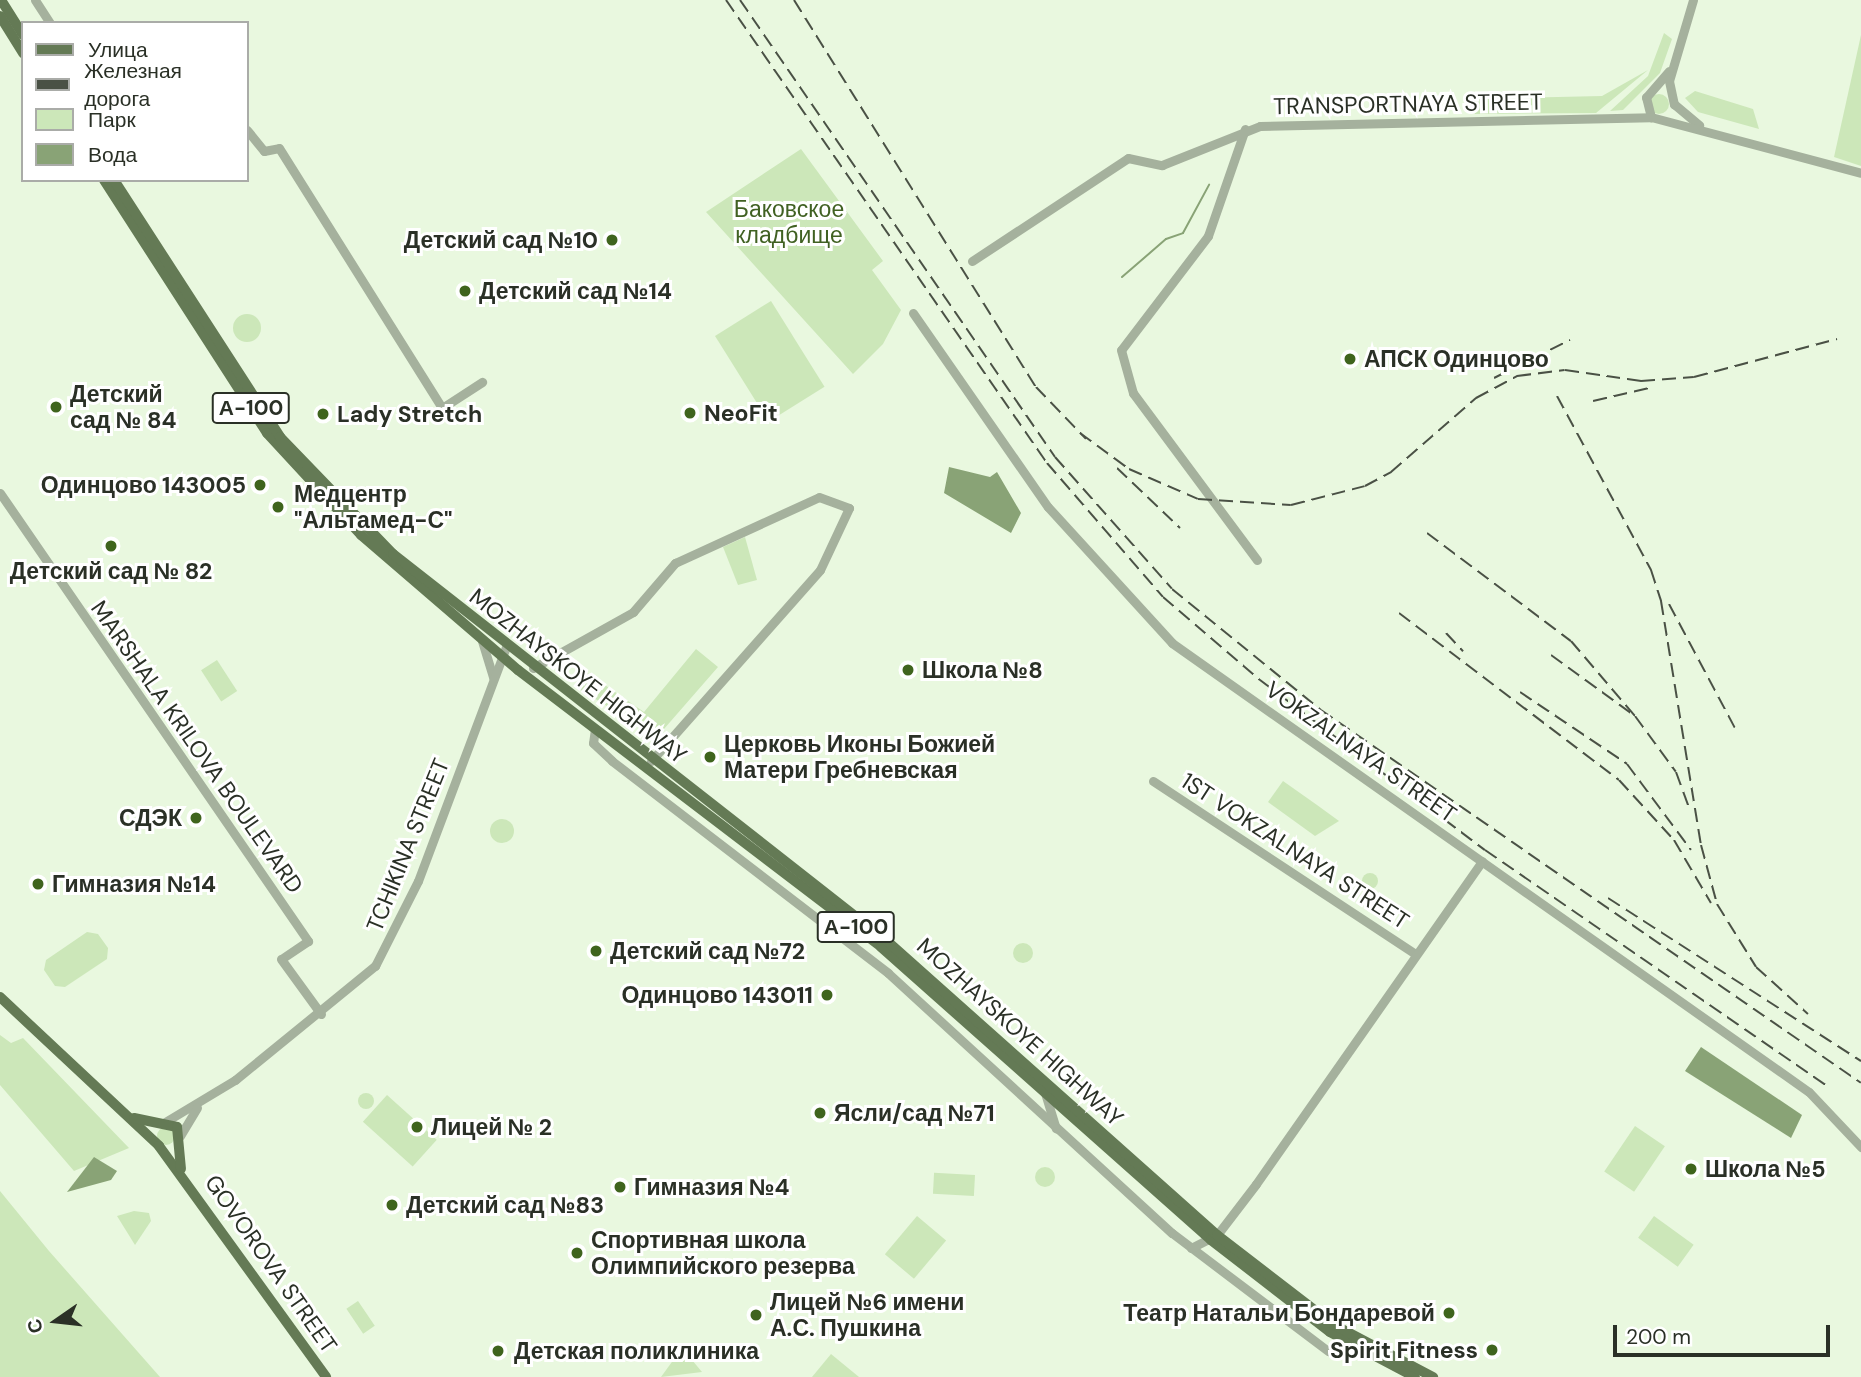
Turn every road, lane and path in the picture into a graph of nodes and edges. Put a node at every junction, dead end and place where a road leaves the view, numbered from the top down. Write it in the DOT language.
graph roads {
  1 [pos="1,0"];
  2 [pos="35,0"];
  3 [pos="1693,0"];
  4 [pos="0,16"];
  5 [pos="49,21"];
  6 [pos="21,33"];
  7 [pos="21,50"];
  8 [pos="1669,71"];
  9 [pos="1653,91"];
  10 [pos="1672,99"];
  11 [pos="1644,102"];
  12 [pos="1655,118"];
  13 [pos="1620,119"];
  14 [pos="1245,129"];
  15 [pos="1706,129"];
  16 [pos="248,131"];
  17 [pos="1861,173"];
  18 [pos="105,182"];
  19 [pos="115,182"];
  20 [pos="972,261"];
  21 [pos="913,313"];
  22 [pos="482,382"];
  23 [pos="0,493"];
  24 [pos="1257,560"];
  25 [pos="481,639"];
  26 [pos="504,652"];
  27 [pos="533,668"];
  28 [pos="493,679"];
  29 [pos="592,732"];
  30 [pos="651,761"];
  31 [pos="1153,780"];
  32 [pos="1482,861"];
  33 [pos="1414,953"];
  34 [pos="0,997"];
  35 [pos="321,1014"];
  36 [pos="1045,1093"];
  37 [pos="201,1104"];
  38 [pos="132,1116"];
  39 [pos="163,1123"];
  40 [pos="1057,1128"];
  41 [pos="179,1138"];
  42 [pos="157,1144"];
  43 [pos="1861,1147"];
  44 [pos="183,1175"];
  45 [pos="1214,1238"];
  46 [pos="1191,1248"];
  47 [pos="1328,1351"];
  48 [pos="326,1377"];
  49 [pos="1415,1377"];
  50 [pos="1433,1377"];
  1 -- 6 [label="main road"];
  2 -- 5 [label="street"];
  3 -- 8 [label="street"];
  4 -- 7 [label="main road"];
  8 -- 9 [label="street"];
  8 -- 10 [label="street"];
  9 -- 10 [label="street"];
  9 -- 11 [label="street"];
  10 -- 12 [label="street"];
  10 -- 15 [label="street"];
  11 -- 12 [label="street"];
  11 -- 13 [label="street"];
  12 -- 13 [label="street, TRANSPORTNAYA STREET"];
  12 -- 15 [label="street, TRANSPORTNAYA STREET"];
  13 -- 14 [label="street, TRANSPORTNAYA STREET"];
  14 -- 20 [label="street"];
  14 -- 24 [label="street, TRANSPORTNAYA STREET"];
  15 -- 17 [label="street"];
  16 -- 22 [label="street"];
  18 -- 25 [label="main road, MOZHAYSKOYE HIGHWAY / А-100"];
  19 -- 26 [label="main road, MOZHAYSKOYE HIGHWAY / А-100"];
  21 -- 32 [label="street, VOKZALNAYA STREET"];
  23 -- 35 [label="street, MARSHALA KRILOVA BOULEVARD"];
  25 -- 26 [label="main road, MOZHAYSKOYE HIGHWAY / А-100"];
  25 -- 28 [label="street"];
  26 -- 27 [label="main road, MOZHAYSKOYE HIGHWAY / А-100"];
  26 -- 28 [label="street, TCHIKINA STREET"];
  26 -- 29 [label="main road, MOZHAYSKOYE HIGHWAY / А-100"];
  27 -- 30 [label="main road, MOZHAYSKOYE HIGHWAY / А-100"];
  27 -- 30 [label="street"];
  28 -- 35 [label="street, TCHIKINA STREET"];
  29 -- 36 [label="main road, MOZHAYSKOYE HIGHWAY / А-100"];
  29 -- 40 [label="street"];
  30 -- 45 [label="main road, MOZHAYSKOYE HIGHWAY / А-100"];
  31 -- 33 [label="street, 1ST VOKZALNAYA STREET"];
  32 -- 33 [label="street"];
  32 -- 43 [label="street, VOKZALNAYA STREET"];
  33 -- 45 [label="street"];
  34 -- 38 [label="main road, GOVOROVA STREET"];
  35 -- 37 [label="street, TCHIKINA STREET"];
  36 -- 40 [label="street"];
  36 -- 45 [label="main road, MOZHAYSKOYE HIGHWAY / А-100"];
  37 -- 39 [label="street, TCHIKINA STREET"];
  37 -- 41 [label="street, TCHIKINA STREET"];
  38 -- 39 [label="main road, GOVOROVA STREET"];
  38 -- 42 [label="main road, GOVOROVA STREET"];
  39 -- 41 [label="main road, GOVOROVA STREET"];
  39 -- 42 [label="main road"];
  40 -- 46 [label="street"];
  41 -- 42 [label="main road"];
  41 -- 44 [label="main road, GOVOROVA STREET"];
  42 -- 44 [label="main road, GOVOROVA STREET"];
  44 -- 48 [label="main road, GOVOROVA STREET"];
  45 -- 46 [label="street"];
  45 -- 49 [label="main road, MOZHAYSKOYE HIGHWAY / А-100"];
  45 -- 50 [label="main road, MOZHAYSKOYE HIGHWAY / А-100"];
  46 -- 47 [label="street"];
}
